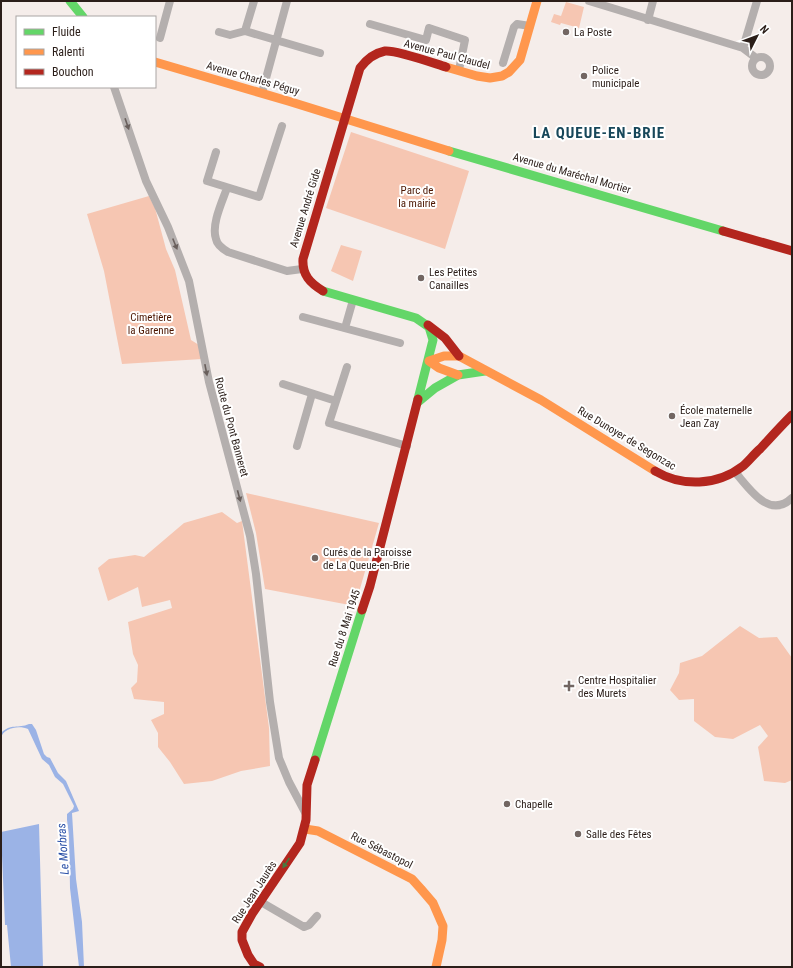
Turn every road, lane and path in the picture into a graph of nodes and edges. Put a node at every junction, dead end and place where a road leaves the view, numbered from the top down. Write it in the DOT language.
graph roads {
  1 [pos="70,1"];
  2 [pos="170,1"];
  3 [pos="254,1"];
  4 [pos="287,1"];
  5 [pos="538,1"];
  6 [pos="589,1"];
  7 [pos="653,1"];
  8 [pos="757,1"];
  9 [pos="80,15"];
  10 [pos="648,20"];
  11 [pos="370,24"];
  12 [pos="530,26"];
  13 [pos="245,31"];
  14 [pos="219,32"];
  15 [pos="160,38"];
  16 [pos="276,41"];
  17 [pos="743,48"];
  18 [pos="320,54"];
  19 [pos="756,58"];
  20 [pos="156,62"];
  21 [pos="503,63"];
  22 [pos="459,70"];
  23 [pos="114,88"];
  24 [pos="262,93"];
  25 [pos="344,119"];
  26 [pos="282,126"];
  27 [pos="216,152"];
  28 [pos="227,188"];
  29 [pos="792,252"];
  30 [pos="302,269"];
  31 [pos="353,300"];
  32 [pos="304,317"];
  33 [pos="422,322"];
  34 [pos="345,328"];
  35 [pos="400,343"];
  36 [pos="459,356"];
  37 [pos="429,360"];
  38 [pos="347,366"];
  39 [pos="485,371"];
  40 [pos="458,375"];
  41 [pos="283,384"];
  42 [pos="312,394"];
  43 [pos="336,401"];
  44 [pos="418,402"];
  45 [pos="792,415"];
  46 [pos="297,446"];
  47 [pos="407,446"];
  48 [pos="735,472"];
  49 [pos="792,498"];
  50 [pos="289,782"];
  51 [pos="307,785"];
  52 [pos="306,817"];
  53 [pos="304,829"];
  54 [pos="318,831"];
  55 [pos="261,902"];
  56 [pos="318,916"];
  57 [pos="255,966"];
  58 [pos="436,967"];
  1 -- 9 [label="main road"];
  2 -- 15 [label="street"];
  3 -- 13 [label="street"];
  4 -- 16 [label="street"];
  5 -- 12 [label="main road, Avenue Paul Claudel"];
  6 -- 10 [label="street"];
  7 -- 10 [label="street"];
  8 -- 17 [label="street"];
  10 -- 17 [label="street"];
  11 -- 22 [label="street"];
  12 -- 21 [label="street"];
  12 -- 22 [label="main road, Avenue Paul Claudel"];
  13 -- 14 [label="street"];
  13 -- 16 [label="street"];
  16 -- 18 [label="street"];
  16 -- 24 [label="street"];
  17 -- 19 [label="street"];
  20 -- 24 [label="main road, Avenue Charles Péguy"];
  22 -- 25 [label="main road, Avenue Paul Claudel"];
  23 -- 50 [label="street, Route du Pont Banneret, one-way"];
  24 -- 25 [label="main road, Avenue Charles Péguy"];
  25 -- 29 [label="main road, Avenue du Maréchal Mortier"];
  25 -- 30 [label="main road, Avenue André Gide"];
  26 -- 28 [label="street"];
  27 -- 28 [label="street"];
  28 -- 30 [label="street"];
  30 -- 31 [label="main road"];
  31 -- 33 [label="main road"];
  31 -- 34 [label="street"];
  32 -- 34 [label="street"];
  33 -- 36 [label="main road"];
  33 -- 37 [label="main road, Rue du 8 Mai 1945"];
  34 -- 35 [label="street"];
  36 -- 37 [label="main road"];
  36 -- 39 [label="main road, Rue Dunoyer de Segonzac"];
  37 -- 40 [label="main road"];
  37 -- 44 [label="main road, Rue du 8 Mai 1945"];
  38 -- 43 [label="street"];
  39 -- 40 [label="main road"];
  39 -- 48 [label="main road, Rue Dunoyer de Segonzac"];
  40 -- 44 [label="main road"];
  41 -- 42 [label="street"];
  42 -- 43 [label="street"];
  42 -- 46 [label="street"];
  43 -- 47 [label="street"];
  44 -- 47 [label="main road, Rue du 8 Mai 1945"];
  45 -- 48 [label="main road, Rue Dunoyer de Segonzac"];
  47 -- 51 [label="main road, Rue du 8 Mai 1945"];
  48 -- 49 [label="street"];
  50 -- 51 [label="street"];
  50 -- 52 [label="street, Route du Pont Banneret"];
  51 -- 52 [label="main road, Rue du 8 Mai 1945"];
  52 -- 53 [label="main road, Rue du 8 Mai 1945"];
  52 -- 54 [label="main road, Rue Sébastopol"];
  53 -- 54 [label="main road, Rue Sébastopol"];
  53 -- 55 [label="main road, Rue Jean Jaurès, one-way"];
  54 -- 58 [label="main road, Rue Sébastopol"];
  55 -- 56 [label="street"];
  55 -- 57 [label="main road, Rue Jean Jaurès"];
}
